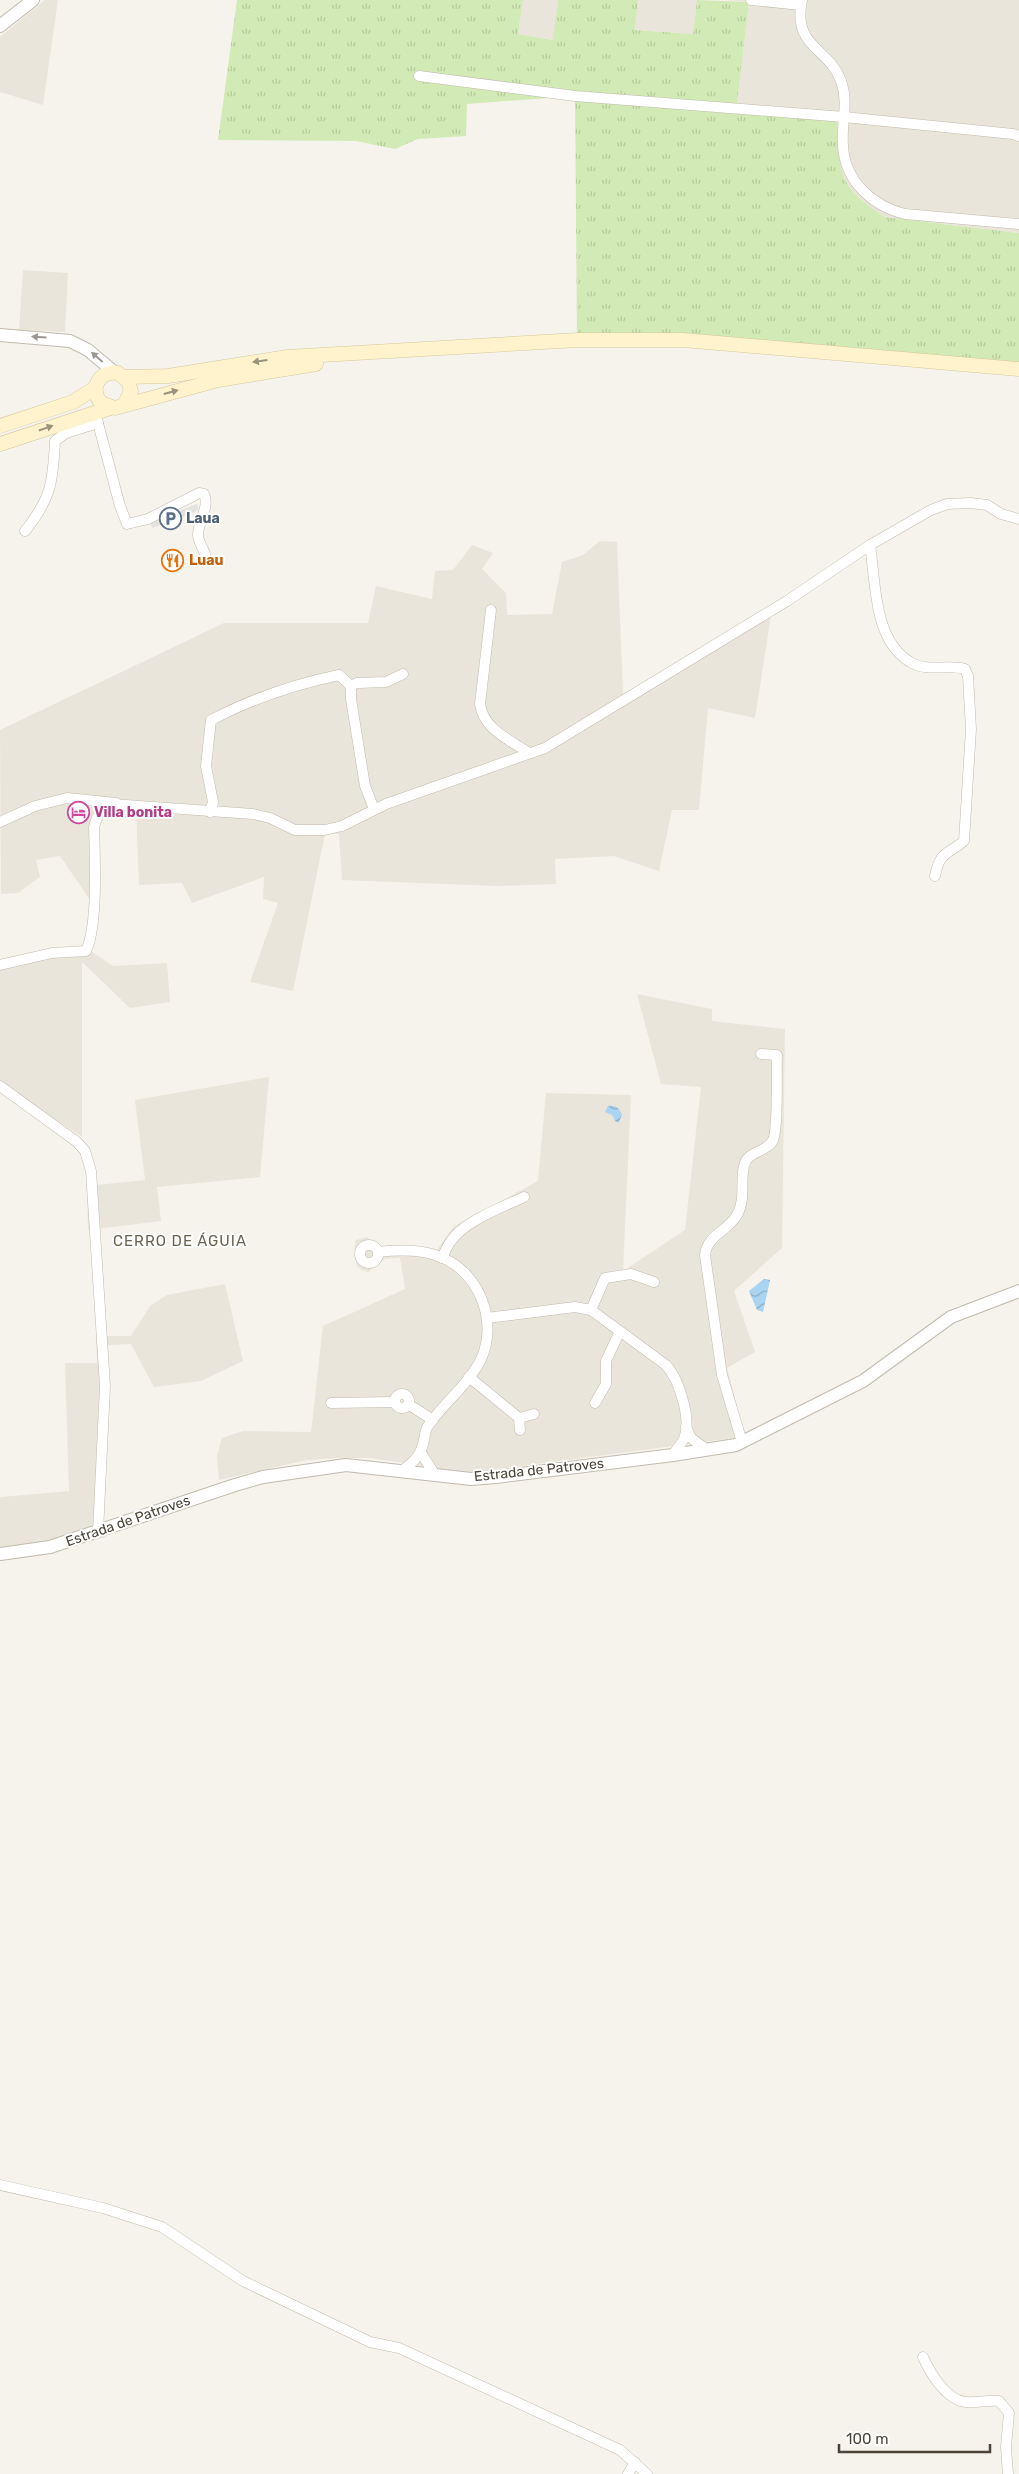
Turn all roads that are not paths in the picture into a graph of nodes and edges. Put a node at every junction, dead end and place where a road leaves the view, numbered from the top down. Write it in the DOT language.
graph roads {
  1 [pos="33,0"];
  2 [pos="750,0"];
  3 [pos="801,2"];
  4 [pos="0,26"];
  5 [pos="420,76"];
  6 [pos="844,117"];
  7 [pos="1019,136"];
  8 [pos="1019,224"];
  9 [pos="0,336"];
  10 [pos="414,350"];
  11 [pos="1019,370"];
  12 [pos="119,374"];
  13 [pos="95,388"];
  14 [pos="117,406"];
  15 [pos="97,418"];
  16 [pos="0,426"];
  17 [pos="0,444"];
  18 [pos="1019,519"];
  19 [pos="25,532"];
  20 [pos="870,545"];
  21 [pos="206,554"];
  22 [pos="491,610"];
  23 [pos="403,674"];
  24 [pos="351,686"];
  25 [pos="529,753"];
  26 [pos="96,799"];
  27 [pos="119,803"];
  28 [pos="374,810"];
  29 [pos="210,812"];
  30 [pos="0,822"];
  31 [pos="94,827"];
  32 [pos="935,876"];
  33 [pos="0,965"];
  34 [pos="760,1054"];
  35 [pos="0,1086"];
  36 [pos="524,1197"];
  37 [pos="378,1252"];
  38 [pos="442,1258"];
  39 [pos="654,1282"];
  40 [pos="1019,1291"];
  41 [pos="591,1310"];
  42 [pos="486,1318"];
  43 [pos="620,1331"];
  44 [pos="469,1377"];
  45 [pos="331,1403"];
  46 [pos="595,1403"];
  47 [pos="534,1414"];
  48 [pos="520,1418"];
  49 [pos="433,1420"];
  50 [pos="686,1426"];
  51 [pos="520,1430"];
  52 [pos="742,1442"];
  53 [pos="707,1450"];
  54 [pos="421,1453"];
  55 [pos="673,1455"];
  56 [pos="403,1470"];
  57 [pos="435,1475"];
  58 [pos="98,1532"];
  59 [pos="0,1554"];
  60 [pos="0,2184"];
  61 [pos="923,2357"];
  62 [pos="1019,2414"];
  63 [pos="1008,2420"];
  64 [pos="635,2462"];
  65 [pos="628,2474"];
  66 [pos="647,2474"];
  67 [pos="1008,2474"];
  1 -- 4 [label="street"];
  2 -- 3 [label="street"];
  3 -- 6 [label="street"];
  5 -- 6 [label="street"];
  6 -- 7 [label="street"];
  6 -- 8 [label="street"];
  12 -- 9 [label="street, one-way"];
  10 -- 11 [label="main road"];
  10 -- 12 [label="main road, one-way"];
  14 -- 10 [label="main road, one-way"];
  12 -- 13 [label="main road"];
  12 -- 14 [label="main road"];
  13 -- 14 [label="main road"];
  13 -- 16 [label="main road"];
  14 -- 15 [label="main road"];
  17 -- 15 [label="main road, one-way"];
  15 -- 19 [label="street"];
  15 -- 21 [label="street"];
  18 -- 20 [label="street"];
  20 -- 25 [label="street"];
  20 -- 32 [label="street"];
  22 -- 25 [label="street"];
  23 -- 24 [label="street"];
  24 -- 28 [label="street"];
  24 -- 29 [label="street"];
  25 -- 28 [label="street"];
  26 -- 27 [label="street"];
  26 -- 30 [label="street"];
  26 -- 31 [label="street"];
  27 -- 29 [label="street"];
  27 -- 31 [label="street"];
  28 -- 29 [label="street"];
  31 -- 33 [label="street"];
  34 -- 52 [label="street"];
  35 -- 58 [label="street"];
  36 -- 38 [label="street"];
  37 -- 38 [label="street"];
  38 -- 42 [label="street"];
  39 -- 41 [label="street"];
  40 -- 52 [label="street, Estrada de Patroves"];
  41 -- 42 [label="street"];
  41 -- 43 [label="street"];
  42 -- 44 [label="street"];
  43 -- 46 [label="street"];
  43 -- 50 [label="street"];
  44 -- 48 [label="street"];
  44 -- 49 [label="street"];
  45 -- 49 [label="street"];
  47 -- 48 [label="street"];
  48 -- 51 [label="street"];
  49 -- 54 [label="street"];
  50 -- 53 [label="street"];
  50 -- 55 [label="street"];
  52 -- 53 [label="street, Estrada de Patroves"];
  53 -- 55 [label="street, Estrada de Patroves"];
  54 -- 56 [label="street"];
  54 -- 57 [label="street"];
  55 -- 57 [label="street, Estrada de Patroves"];
  56 -- 57 [label="street, Estrada de Patroves"];
  56 -- 58 [label="street, Estrada de Patroves"];
  58 -- 59 [label="street, Estrada de Patroves"];
  60 -- 64 [label="street"];
  61 -- 63 [label="street"];
  62 -- 63 [label="street"];
  63 -- 67 [label="street"];
  64 -- 65 [label="street"];
  64 -- 66 [label="street"];
}
